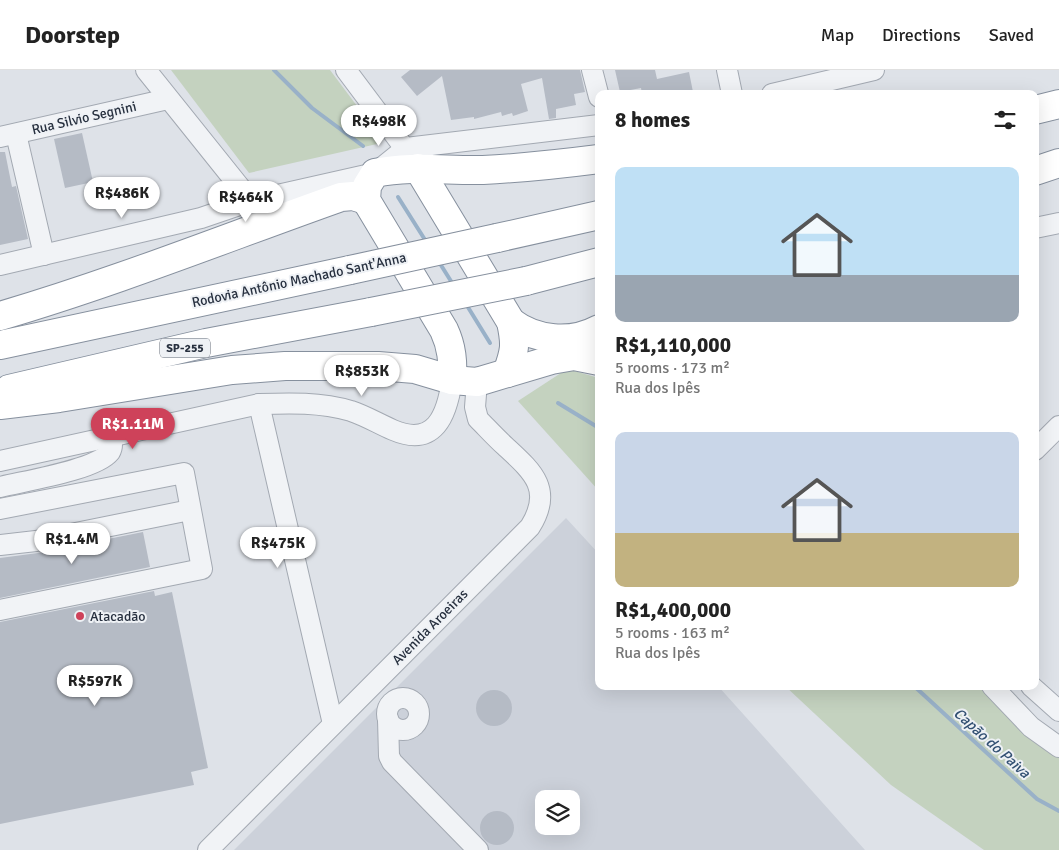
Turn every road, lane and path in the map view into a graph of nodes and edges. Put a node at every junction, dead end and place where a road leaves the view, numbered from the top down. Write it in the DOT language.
graph roads {
  1 [pos="146,70"];
  2 [pos="346,70"];
  3 [pos="592,70"];
  4 [pos="727,70"];
  5 [pos="874,70"];
  6 [pos="597,90"];
  7 [pos="731,90"];
  8 [pos="789,90"];
  9 [pos="1059,94"];
  10 [pos="1039,97"];
  11 [pos="168,99"];
  12 [pos="1059,104"];
  13 [pos="1039,109"];
  14 [pos="595,126"];
  15 [pos="8,135"];
  16 [pos="1059,153"];
  17 [pos="1039,157"];
  18 [pos="412,158"];
  19 [pos="595,159"];
  20 [pos="1059,163"];
  21 [pos="1039,170"];
  22 [pos="375,173"];
  23 [pos="366,200"];
  24 [pos="252,201"];
  25 [pos="595,216"];
  26 [pos="268,223"];
  27 [pos="1059,223"];
  28 [pos="1039,227"];
  29 [pos="44,255"];
  30 [pos="595,263"];
  31 [pos="0,265"];
  32 [pos="0,316"];
  33 [pos="511,322"];
  34 [pos="595,331"];
  35 [pos="0,345"];
  36 [pos="595,360"];
  37 [pos="507,373"];
  38 [pos="464,381"];
  39 [pos="0,391"];
  40 [pos="0,404"];
  41 [pos="259,404"];
  42 [pos="1059,426"];
  43 [pos="111,437"];
  44 [pos="1039,446"];
  45 [pos="0,460"];
  46 [pos="0,487"];
  47 [pos="0,509"];
  48 [pos="190,510"];
  49 [pos="0,545"];
  50 [pos="0,610"];
  51 [pos="996,690"];
  52 [pos="1037,690"];
  53 [pos="1056,702"];
  54 [pos="388,719"];
  55 [pos="333,724"];
  56 [pos="410,728"];
  57 [pos="1059,747"];
  58 [pos="389,750"];
  59 [pos="208,850"];
  60 [pos="478,850"];
  1 -- 11 [label="street"];
  2 -- 18 [label="street"];
  3 -- 6 [label="street"];
  4 -- 7 [label="street"];
  5 -- 8 [label="street"];
  9 -- 10 [label="highway"];
  11 -- 15 [label="street, Rua Silvio Segnini"];
  11 -- 24 [label="street"];
  12 -- 13 [label="highway"];
  14 -- 18 [label="street"];
  15 -- 29 [label="street"];
  16 -- 17 [label="highway"];
  18 -- 19 [label="highway"];
  18 -- 22 [label="highway"];
  18 -- 33 [label="highway"];
  20 -- 21 [label="highway"];
  22 -- 23 [label="highway"];
  22 -- 24 [label="street"];
  23 -- 26 [label="highway"];
  23 -- 38 [label="highway"];
  24 -- 26 [label="street"];
  24 -- 29 [label="street"];
  25 -- 35 [label="highway, Rodovia Antônio Machado Sant'Anna, bridge"];
  26 -- 32 [label="highway"];
  27 -- 28 [label="street"];
  29 -- 31 [label="street"];
  30 -- 39 [label="highway, SP-255, bridge"];
  33 -- 34 [label="highway"];
  33 -- 37 [label="highway"];
  36 -- 37 [label="highway"];
  37 -- 38 [label="highway"];
  38 -- 40 [label="highway"];
  38 -- 41 [label="street"];
  38 -- 55 [label="street, Avenida Aroeiras"];
  41 -- 43 [label="street"];
  41 -- 55 [label="street"];
  42 -- 44 [label="street"];
  43 -- 45 [label="street"];
  43 -- 46 [label="street"];
  47 -- 48 [label="street"];
  48 -- 49 [label="street"];
  48 -- 50 [label="street"];
  51 -- 57 [label="street"];
  52 -- 53 [label="street"];
  54 -- 56 [label="street"];
  54 -- 56 [label="street"];
  54 -- 58 [label="street"];
  55 -- 59 [label="street, Avenida Aroeiras"];
  56 -- 58 [label="street"];
  58 -- 60 [label="street"];
}
